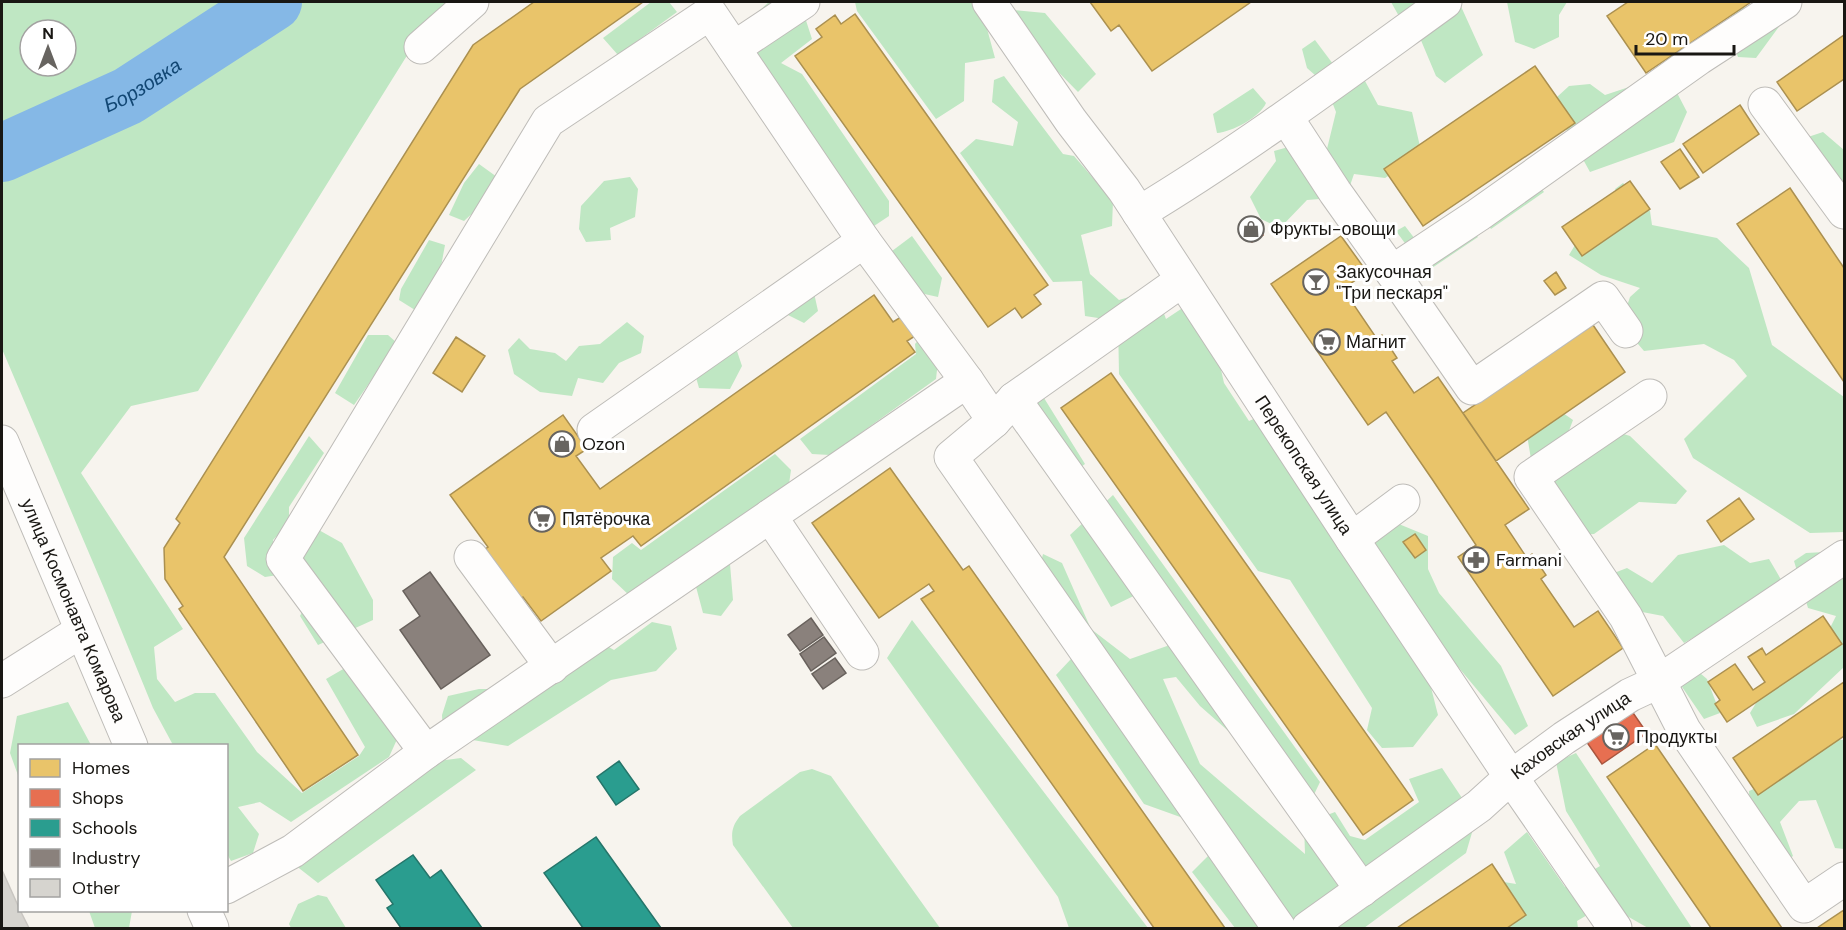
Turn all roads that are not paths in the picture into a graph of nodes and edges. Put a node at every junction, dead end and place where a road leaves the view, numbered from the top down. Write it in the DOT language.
graph roads {
  1 [pos="472,2"];
  2 [pos="803,2"];
  3 [pos="989,2"];
  4 [pos="1444,2"];
  5 [pos="1785,2"];
  6 [pos="421,47"];
  7 [pos="734,48"];
  8 [pos="1765,104"];
  9 [pos="1286,117"];
  10 [pos="1845,212"];
  11 [pos="1139,213"];
  12 [pos="864,241"];
  13 [pos="1392,272"];
  14 [pos="1181,280"];
  15 [pos="1626,331"];
  16 [pos="967,381"];
  17 [pos="1650,396"];
  18 [pos="1004,410"];
  19 [pos="594,430"];
  20 [pos="2,442"];
  21 [pos="1403,501"];
  22 [pos="770,516"];
  23 [pos="1352,539"];
  24 [pos="471,557"];
  25 [pos="1845,557"];
  26 [pos="81,631"];
  27 [pos="861,653"];
  28 [pos="552,667"];
  29 [pos="2,681"];
  30 [pos="1658,682"];
  31 [pos="130,744"];
  32 [pos="426,752"];
  33 [pos="1511,777"];
  34 [pos="1845,879"];
  35 [pos="228,886"];
  36 [pos="1362,890"];
  37 [pos="205,912"];
  38 [pos="212,928"];
  39 [pos="1279,928"];
  40 [pos="1308,928"];
  41 [pos="1615,928"];
  1 -- 6 [label="street"];
  2 -- 7 [label="street"];
  3 -- 11 [label="street, Перекопская улица"];
  4 -- 9 [label="street"];
  5 -- 13 [label="street"];
  7 -- 12 [label="street"];
  7 -- 32 [label="street"];
  8 -- 10 [label="street"];
  9 -- 11 [label="street"];
  9 -- 13 [label="street"];
  11 -- 14 [label="street, Перекопская улица"];
  12 -- 16 [label="street"];
  12 -- 19 [label="street"];
  13 -- 15 [label="street"];
  14 -- 18 [label="street"];
  14 -- 23 [label="street, Перекопская улица"];
  16 -- 18 [label="street"];
  16 -- 22 [label="street"];
  17 -- 30 [label="street"];
  18 -- 36 [label="street"];
  18 -- 39 [label="street"];
  20 -- 26 [label="street, улица Космонавта Комарова"];
  21 -- 23 [label="street"];
  22 -- 27 [label="street"];
  22 -- 28 [label="street"];
  23 -- 33 [label="street, Перекопская улица"];
  24 -- 28 [label="street"];
  25 -- 30 [label="street, Каховская улица"];
  26 -- 29 [label="street"];
  26 -- 31 [label="street, улица Космонавта Комарова"];
  28 -- 32 [label="street"];
  30 -- 33 [label="street, Каховская улица"];
  30 -- 34 [label="street"];
  32 -- 35 [label="street"];
  33 -- 36 [label="street, Каховская улица"];
  33 -- 41 [label="street, Перекопская улица"];
  36 -- 40 [label="street, Каховская улица"];
  37 -- 38 [label="street"];
}
